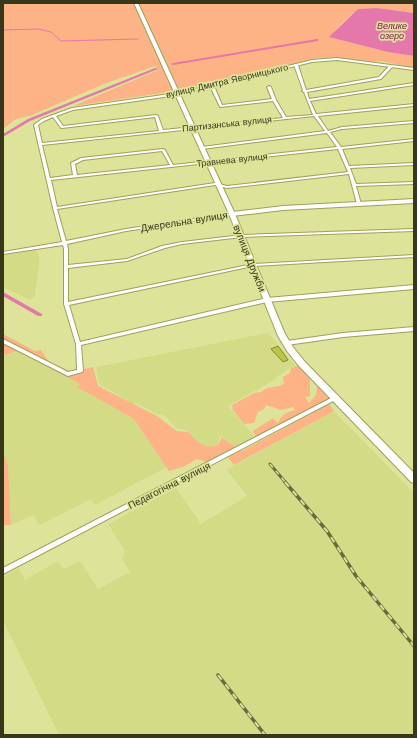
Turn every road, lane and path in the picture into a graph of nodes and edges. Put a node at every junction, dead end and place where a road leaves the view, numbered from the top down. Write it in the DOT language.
graph roads {
  1 [pos="136,3"];
  2 [pos="296,65"];
  3 [pos="390,66"];
  4 [pos="414,69"];
  5 [pos="414,84"];
  6 [pos="212,86"];
  7 [pos="268,87"];
  8 [pos="304,91"];
  9 [pos="177,94"];
  10 [pos="274,100"];
  11 [pos="308,100"];
  12 [pos="414,105"];
  13 [pos="315,115"];
  14 [pos="54,116"];
  15 [pos="285,118"];
  16 [pos="414,122"];
  17 [pos="193,128"];
  18 [pos="161,131"];
  19 [pos="327,132"];
  20 [pos="414,140"];
  21 [pos="41,144"];
  22 [pos="339,147"];
  23 [pos="202,148"];
  24 [pos="209,163"];
  25 [pos="414,164"];
  26 [pos="172,166"];
  27 [pos="347,167"];
  28 [pos="350,173"];
  29 [pos="75,176"];
  30 [pos="49,179"];
  31 [pos="414,182"];
  32 [pos="218,185"];
  33 [pos="355,185"];
  34 [pos="414,201"];
  35 [pos="359,204"];
  36 [pos="55,208"];
  37 [pos="232,214"];
  38 [pos="414,230"];
  39 [pos="242,236"];
  40 [pos="64,243"];
  41 [pos="3,253"];
  42 [pos="414,256"];
  43 [pos="253,264"];
  44 [pos="66,267"];
  45 [pos="414,287"];
  46 [pos="267,300"];
  47 [pos="66,304"];
  48 [pos="414,329"];
  49 [pos="3,341"];
  50 [pos="78,344"];
  51 [pos="287,344"];
  52 [pos="335,398"];
  53 [pos="414,479"];
  54 [pos="3,571"];
  1 -- 9 [label="main road, вулиця Дружби"];
  2 -- 3 [label="main road, вулиця Дмитра Яворницького"];
  2 -- 6 [label="main road, вулиця Дмитра Яворницького"];
  2 -- 8 [label="street"];
  3 -- 4 [label="main road, вулиця Дмитра Яворницького"];
  3 -- 8 [label="street"];
  5 -- 11 [label="street"];
  6 -- 9 [label="main road, вулиця Дмитра Яворницького"];
  6 -- 10 [label="street"];
  7 -- 10 [label="street"];
  8 -- 11 [label="street"];
  9 -- 14 [label="street, вулиця Дмитра Яворницького"];
  9 -- 17 [label="main road, вулиця Дружби"];
  10 -- 15 [label="street"];
  11 -- 13 [label="street"];
  12 -- 13 [label="street, Партизанська вулиця"];
  13 -- 15 [label="street, Партизанська вулиця"];
  13 -- 19 [label="street"];
  14 -- 18 [label="street"];
  14 -- 21 [label="street, вулиця Дмитра Яворницького"];
  15 -- 17 [label="street, Партизанська вулиця"];
  16 -- 19 [label="street"];
  17 -- 18 [label="street, Партизанська вулиця"];
  17 -- 23 [label="main road, вулиця Дружби"];
  18 -- 21 [label="street, Партизанська вулиця"];
  19 -- 22 [label="street"];
  19 -- 23 [label="street"];
  20 -- 22 [label="street, Травнева вулиця"];
  21 -- 30 [label="street"];
  22 -- 24 [label="street, Травнева вулиця"];
  22 -- 27 [label="street"];
  23 -- 24 [label="main road, вулиця Дружби"];
  24 -- 26 [label="street, Травнева вулиця"];
  24 -- 32 [label="main road, вулиця Дружби"];
  25 -- 27 [label="street"];
  26 -- 29 [label="street, Травнева вулиця"];
  26 -- 29 [label="street"];
  27 -- 28 [label="street"];
  28 -- 32 [label="street"];
  28 -- 33 [label="street"];
  29 -- 30 [label="street, Травнева вулиця"];
  30 -- 36 [label="street"];
  31 -- 33 [label="street"];
  32 -- 36 [label="street"];
  32 -- 37 [label="main road, вулиця Дружби"];
  33 -- 35 [label="street"];
  34 -- 35 [label="main road, Джерельна вулиця"];
  35 -- 37 [label="main road, Джерельна вулиця"];
  36 -- 40 [label="street"];
  37 -- 39 [label="main road, вулиця Дружби"];
  37 -- 40 [label="street, Джерельна вулиця"];
  38 -- 39 [label="street"];
  39 -- 43 [label="main road, вулиця Дружби"];
  39 -- 44 [label="street"];
  40 -- 41 [label="street, Джерельна вулиця"];
  40 -- 44 [label="street"];
  42 -- 43 [label="street"];
  43 -- 46 [label="main road, вулиця Дружби"];
  43 -- 47 [label="street"];
  44 -- 47 [label="street"];
  45 -- 46 [label="street"];
  46 -- 50 [label="street"];
  46 -- 51 [label="main road, вулиця Дружби"];
  47 -- 50 [label="street"];
  48 -- 51 [label="street"];
  49 -- 50 [label="street"];
  51 -- 52 [label="main road, вулиця Дружби"];
  52 -- 53 [label="main road, вулиця Дружби"];
  52 -- 54 [label="street, Педагогічна вулиця"];
}
